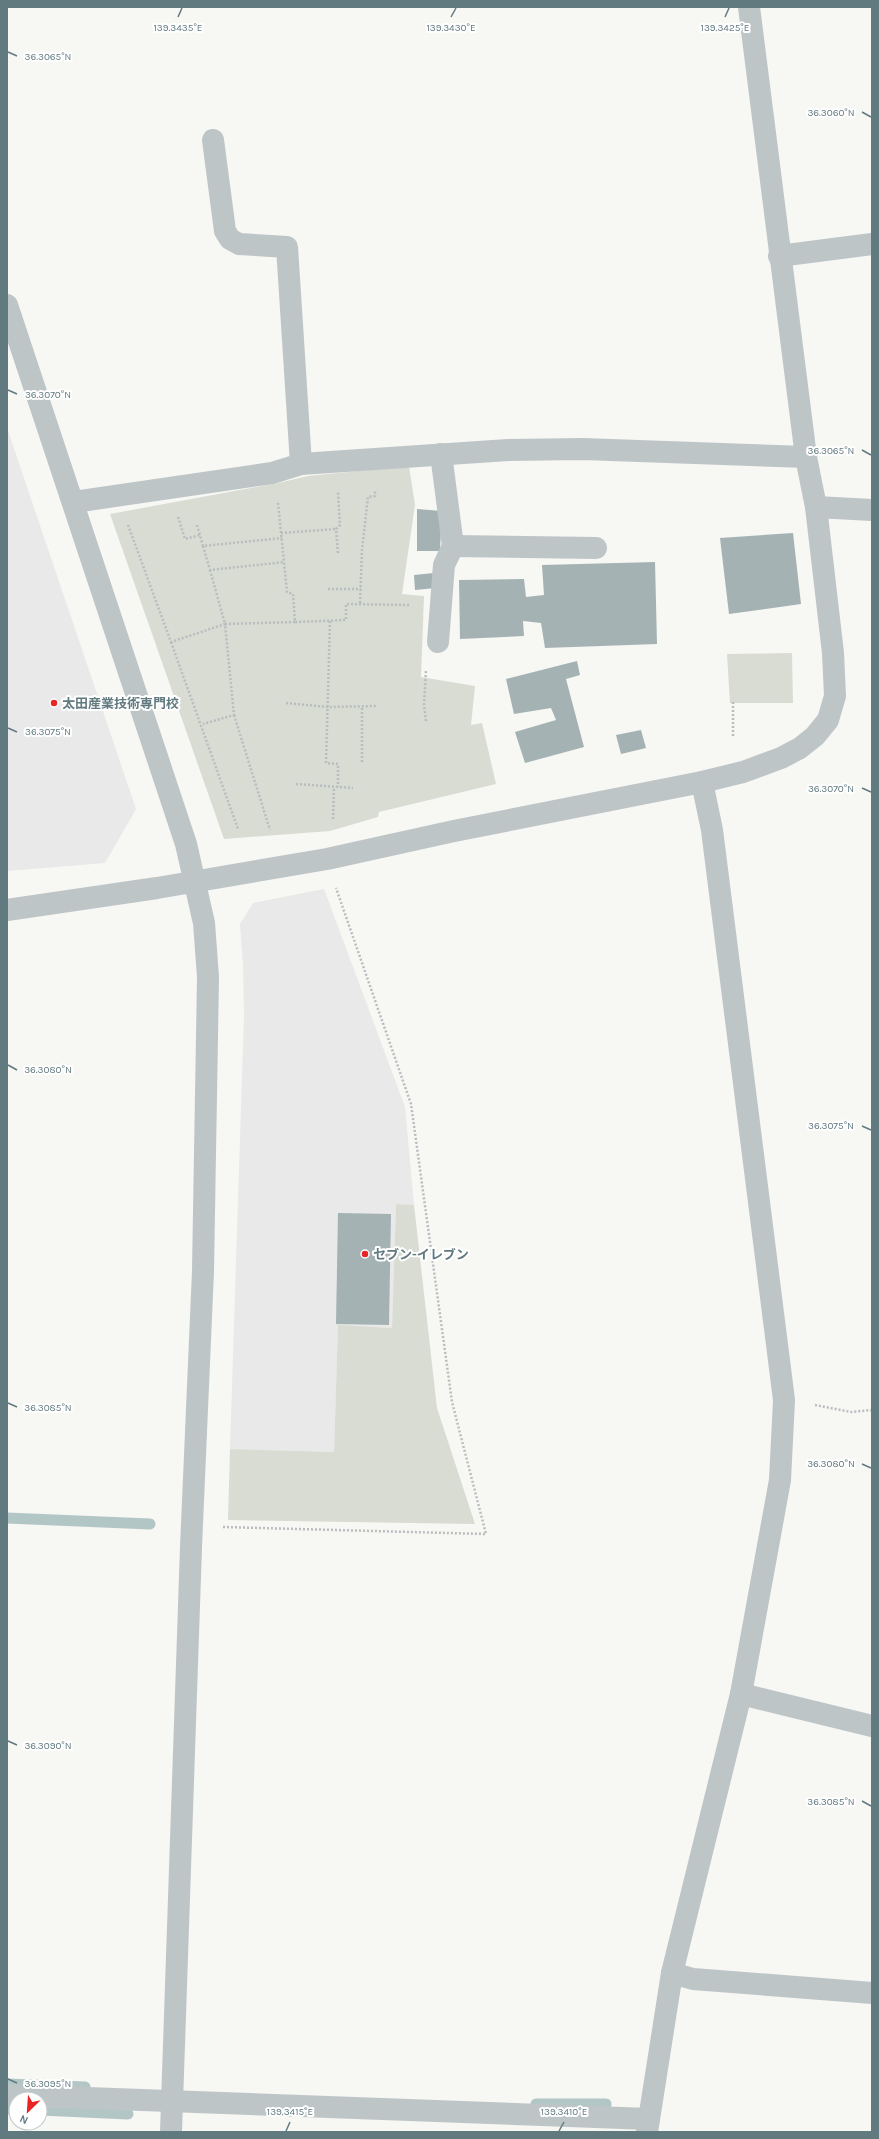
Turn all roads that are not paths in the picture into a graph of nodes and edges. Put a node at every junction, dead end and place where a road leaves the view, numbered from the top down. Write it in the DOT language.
graph roads {
  1 [pos="750,7"];
  2 [pos="213,140"];
  3 [pos="872,244"];
  4 [pos="780,256"];
  5 [pos="7,305"];
  6 [pos="13,343"];
  7 [pos="441,454"];
  8 [pos="806,457"];
  9 [pos="301,464"];
  10 [pos="74,502"];
  11 [pos="816,506"];
  12 [pos="872,510"];
  13 [pos="453,546"];
  14 [pos="596,548"];
  15 [pos="438,642"];
  16 [pos="702,782"];
  17 [pos="194,882"];
  18 [pos="7,910"];
  19 [pos="741,1694"];
  20 [pos="872,1726"];
  21 [pos="672,1973"];
  22 [pos="872,1993"];
  23 [pos="7,2095"];
  24 [pos="172,2101"];
  25 [pos="648,2125"];
  26 [pos="171,2132"];
  1 -- 4 [label="street"];
  2 -- 9 [label="street"];
  3 -- 4 [label="street"];
  4 -- 8 [label="street"];
  5 -- 6 [label="street"];
  6 -- 10 [label="street"];
  7 -- 8 [label="street"];
  7 -- 9 [label="street"];
  7 -- 13 [label="street"];
  8 -- 11 [label="street"];
  9 -- 10 [label="street"];
  10 -- 17 [label="street"];
  11 -- 12 [label="street"];
  11 -- 16 [label="street"];
  13 -- 14 [label="street"];
  13 -- 15 [label="street"];
  16 -- 17 [label="street"];
  16 -- 19 [label="street"];
  17 -- 18 [label="street"];
  17 -- 24 [label="street"];
  19 -- 20 [label="street"];
  19 -- 21 [label="street"];
  21 -- 22 [label="street"];
  21 -- 25 [label="street"];
  23 -- 24 [label="street"];
  24 -- 25 [label="street"];
  24 -- 26 [label="street"];
}
